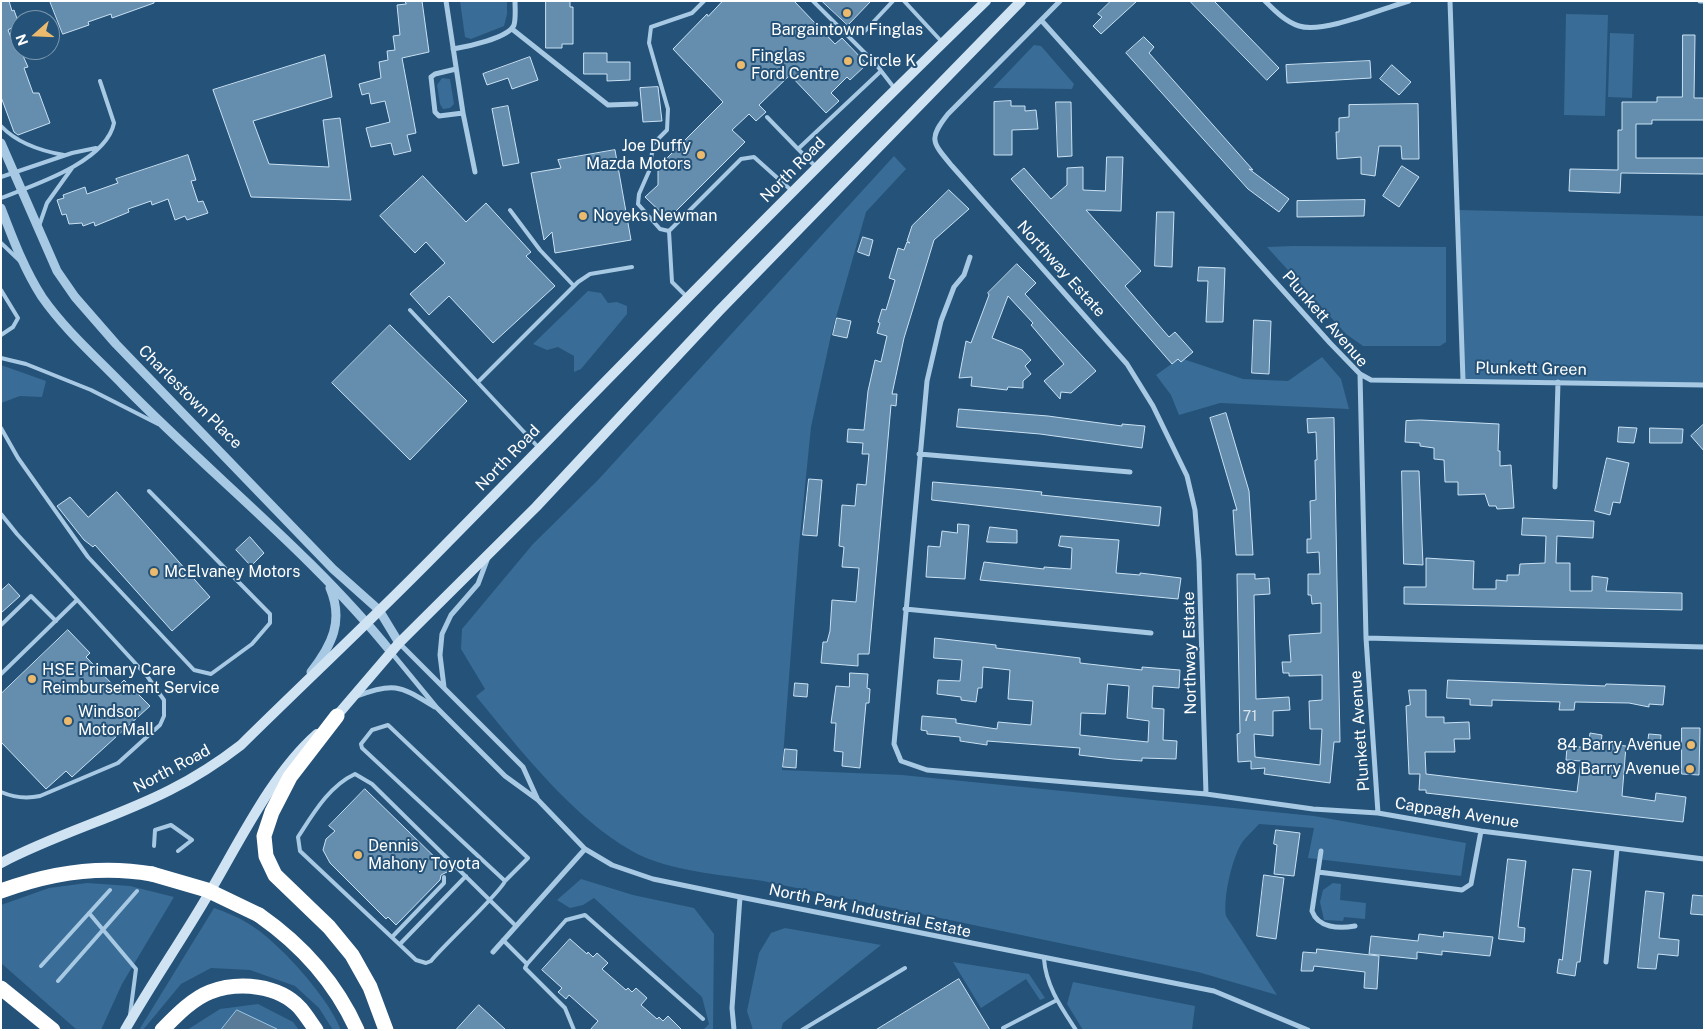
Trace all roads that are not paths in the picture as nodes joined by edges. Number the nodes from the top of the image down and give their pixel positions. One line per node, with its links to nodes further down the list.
1 (446, 1): 17 (street)
2 (515, 1): 14 (street)
3 (704, 1): 41 (lane)
4 (813, 1): 19 (lane)
5 (893, 1): 15 (lane)
6 (904, 1): 16 (lane)
7 (986, 1): 16 (main road, North Road)
8 (1021, 1): 65 (main road)
9 (1060, 1): 13 (street)
10 (1264, 1): 11 (street)
11 (1409, 1)
12 (1450, 1): 53 (street)
13 (1041, 20): 52 (street, Plunkett Avenue); 85 (street, Northway Estate)
14 (512, 29): 17 (street); 22 (street)
15 (864, 32)
16 (943, 42): 21 (main road, North Road)
17 (453, 49): 18 (street)
18 (456, 69): 23 (street); 23 (street)
19 (881, 71): 21 (lane); 28 (lane)
20 (100, 81): 27 (lane)
21 (895, 89): 30 (main road, North Road)
22 (636, 104)
23 (463, 113): 33 (street)
24 (767, 117): 28 (lane)
25 (1, 126): 29 (lane)
26 (1, 143): 32 (street, Charlestown Place)
27 (99, 148): 29 (lane); 31 (lane)
28 (798, 149): 30 (lane)
29 (66, 155): 32 (lane)
30 (816, 167): 36 (main road, North Road)
31 (72, 168): 35 (lane); 40 (lane)
32 (14, 172): 34 (lane); 35 (street, Charlestown Place)
33 (475, 172)
34 (1, 177)
35 (21, 190): 37 (lane); 40 (street, Charlestown Place)
36 (792, 191): 41 (lane); 48 (main road, North Road)
37 (1, 198)
38 (1, 208): 44 (street)
39 (510, 210): 46 (lane)
40 (38, 230): 69 (street, Charlestown Place)
41 (669, 232): 48 (lane)
42 (1, 243): 44 (lane)
43 (970, 257): 60 (street)
44 (23, 265): 57 (street)
45 (632, 267): 46 (lane)
46 (574, 286): 54 (lane)
47 (1, 290): 50 (lane)
48 (687, 297): 59 (main road, North Road)
49 (410, 310): 54 (lane)
50 (1, 335)
51 (1, 358): 57 (lane)
52 (1360, 374): 53 (street, Plunkett Green); 74 (street, Plunkett Avenue)
53 (1462, 380): 55 (street, Plunkett Green)
54 (478, 382): 59 (lane)
55 (1558, 382): 56 (street, Plunkett Green); 62 (street)
56 (1704, 385)
57 (164, 427): 66 (street)
58 (1, 428): 63 (lane)
59 (539, 448): 69 (main road, North Road)
60 (918, 454): 61 (street); 68 (street)
61 (1130, 472)
62 (1555, 487)
63 (149, 492)
64 (1, 514): 67 (lane)
65 (489, 554): 75 (main road); 79 (street)
66 (305, 559): 71 (street); 80 (street)
67 (78, 600): 70 (lane); 84 (lane)
68 (905, 609): 73 (street); 85 (street)
69 (379, 610): 71 (main road, North Road); 75 (street, Charlestown Place)
70 (56, 621): 72 (lane); 78 (lane)
71 (367, 623): 77 (street); 80 (main road, North Road)
72 (1, 625)
73 (1151, 633)
74 (1366, 638): 76 (street); 87 (street, Plunkett Avenue)
75 (399, 643): 77 (main road); 79 (street, North Park Industrial Estate)
76 (1704, 647)
77 (391, 652): 81 (main road); 82 (street, North Park Industrial Estate)
78 (1, 674)
79 (444, 688): 86 (street, North Park Industrial Estate)
80 (297, 690): 95 (main road, North Road)
81 (352, 698): 82 (street); 83 (main road)
82 (437, 708): 86 (street, North Park Industrial Estate)
83 (337, 716): 122 (main road); 128 (highway)
84 (1, 792)
85 (1206, 794): 87 (street, Cappagh Avenue)
86 (538, 800): 90 (street, North Park Industrial Estate)
87 (1378, 813): 88 (street, Cappagh Avenue)
88 (1481, 831): 91 (street, Cappagh Avenue); 96 (street)
89 (154, 846): 92 (lane)
90 (585, 849): 103 (street, North Park Industrial Estate); 106 (street)
91 (1617, 849): 94 (street, Cappagh Avenue); 114 (street)
92 (178, 851)
93 (1321, 851): 96 (street)
94 (1704, 859)
95 (1, 863)
96 (1318, 872): 107 (street)
97 (466, 876): 104 (lane); 109 (lane); 111 (lane)
98 (444, 877): 109 (lane)
99 (505, 881): 99 (lane); 104 (lane)
100 (110, 890): 105 (lane)
101 (1, 891): 127 (highway, bridge)
102 (137, 891): 108 (lane)
103 (740, 897): 113 (street, North Park Industrial Estate); 130 (street)
104 (488, 900): 106 (lane); 111 (lane)
105 (89, 913): 108 (lane); 116 (lane)
106 (516, 926): 110 (street)
107 (1355, 926)
108 (104, 928): 118 (lane); 122 (lane)
109 (393, 936): 111 (lane)
110 (503, 940): 112 (street); 115 (lane)
111 (400, 943)
112 (493, 952)
113 (1044, 959): 120 (lane); 133 (street, North Park Industrial Estate)
114 (1606, 962)
115 (526, 964): 121 (lane); 129 (lane)
116 (41, 966)
117 (905, 968): 131 (lane)
118 (58, 981)
119 (1, 988): 124 (highway)
120 (1057, 1000): 123 (lane); 132 (lane)
121 (703, 1019)
122 (127, 1026)
123 (1003, 1028)
124 (53, 1030)
125 (162, 1030): 126 (highway)
126 (316, 1030)
127 (357, 1030)
128 (386, 1030)
129 (574, 1030)
130 (734, 1030)
131 (802, 1030)
132 (1076, 1030)
133 (1308, 1030)

